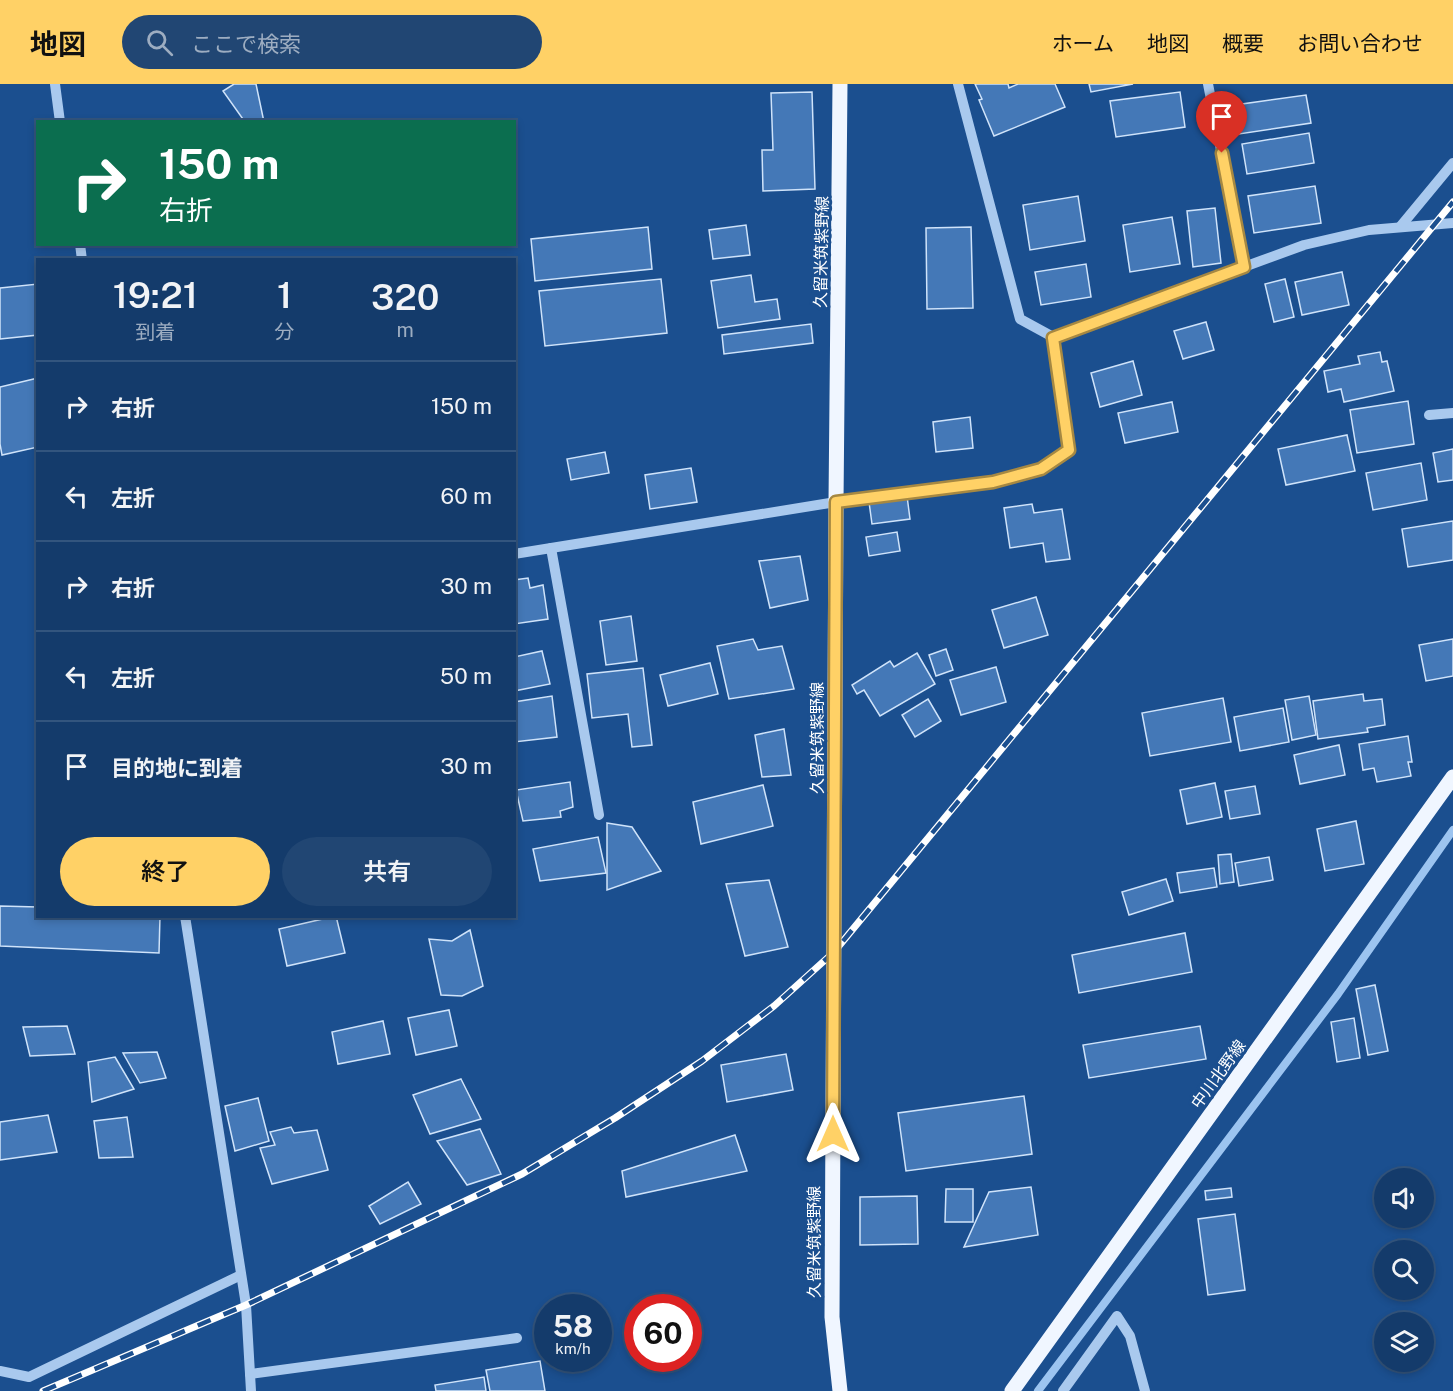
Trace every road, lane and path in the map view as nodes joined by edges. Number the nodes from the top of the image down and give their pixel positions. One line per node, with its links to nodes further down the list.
1 (54, 84): 5 (street)
2 (840, 84): 13 (main road, 久留米筑紫野線)
3 (958, 84): 10 (street)
4 (1208, 84): 9 (street)
5 (60, 120)
6 (1453, 163): 8 (street)
7 (1453, 223): 8 (street)
8 (1400, 227): 9 (street)
9 (1244, 267): 10 (street)
10 (1053, 338): 13 (street)
11 (1453, 413): 12 (street)
12 (1429, 415)
13 (836, 502): 14 (street); 24 (main road, 久留米筑紫野線)
14 (551, 548): 15 (street); 17 (street)
15 (516, 554)
16 (1453, 777): 25 (main road, 中川北野線)
17 (599, 815)
18 (185, 918): 19 (street)
19 (241, 1275): 21 (street); 22 (street)
20 (517, 1338): 22 (street)
21 (0, 1371)
22 (250, 1374): 23 (street)
23 (251, 1391)
24 (840, 1391)
25 (1012, 1391)
26 (1063, 1391): 27 (street)
27 (1145, 1391)

